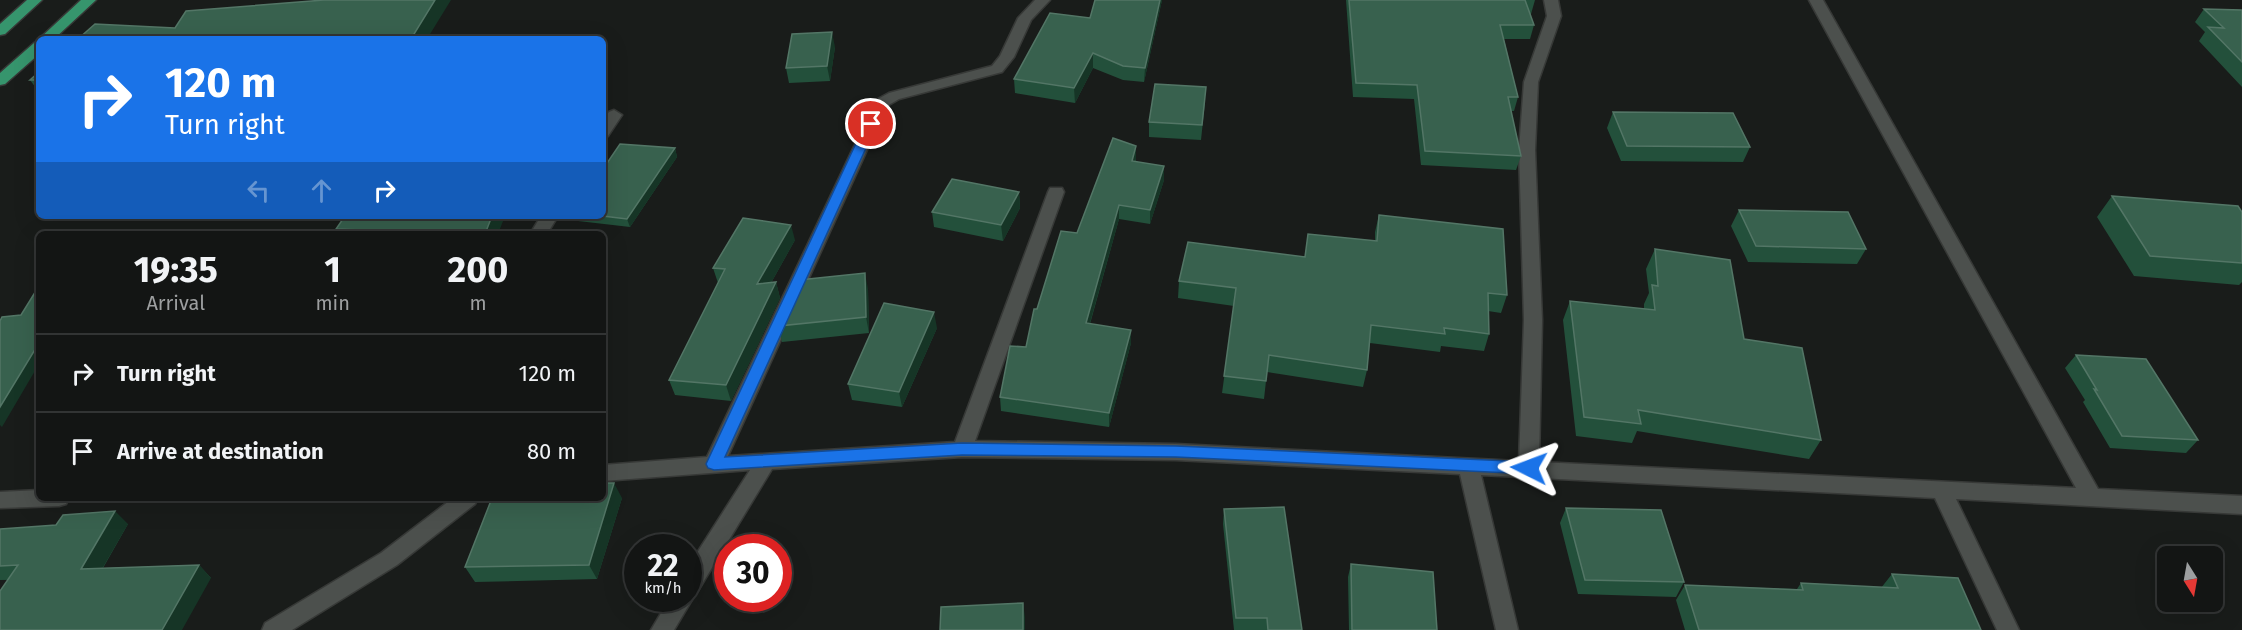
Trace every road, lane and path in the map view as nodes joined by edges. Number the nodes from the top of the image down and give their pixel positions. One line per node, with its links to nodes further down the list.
1 (35, 0): 6 (main road)
2 (89, 0): 7 (main road)
3 (1044, 0): 15 (street)
4 (1551, 0): 17 (street)
5 (1816, 0): 20 (street)
6 (0, 31)
7 (49, 36)
8 (36, 49): 9 (main road)
9 (0, 81)
10 (614, 115): 11 (street)
11 (606, 128)
12 (1056, 192): 13 (street)
13 (962, 449): 14 (street); 16 (street)
14 (766, 461): 15 (street); 25 (street)
15 (714, 464): 18 (street)
16 (1468, 465): 17 (street); 29 (street)
17 (1529, 468): 19 (street)
18 (606, 473)
19 (1942, 492): 20 (street); 30 (street)
20 (2092, 498): 24 (street)
21 (36, 499): 22 (street)
22 (0, 500)
23 (464, 501): 27 (street)
24 (2242, 505)
25 (702, 565)
26 (674, 612): 28 (street)
27 (273, 630)
28 (663, 630)
29 (1507, 630)
30 (2008, 630)

